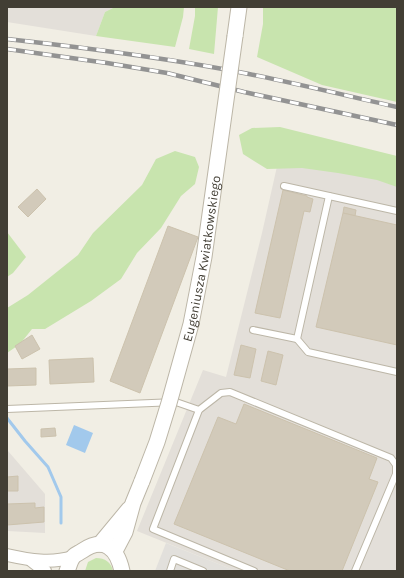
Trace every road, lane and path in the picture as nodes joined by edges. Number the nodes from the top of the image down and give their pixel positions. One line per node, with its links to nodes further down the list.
1 (238, 7): 10 (street, Eugeniusza Kwiatkowskiego, bridge)
2 (284, 186): 3 (lane)
3 (329, 196): 4 (lane); 6 (lane)
4 (397, 211)
5 (253, 330): 6 (lane)
6 (297, 339): 7 (lane)
7 (397, 372)
8 (9, 409): 9 (lane)
9 (199, 410): 21 (lane); 22 (lane)
10 (133, 503): 11 (street, Eugeniusza Kwiatkowskiego); 12 (street, Eugeniusza Kwiatkowskiego)
11 (100, 544): 12 (street); 14 (street)
12 (115, 552): 18 (street)
13 (7, 555): 15 (street)
14 (73, 557): 15 (street); 17 (street)
15 (32, 561): 16 (street)
16 (45, 571)
17 (67, 571)
18 (122, 571)
19 (170, 571): 20 (lane)
20 (203, 571)
21 (254, 571)
22 (355, 571)

